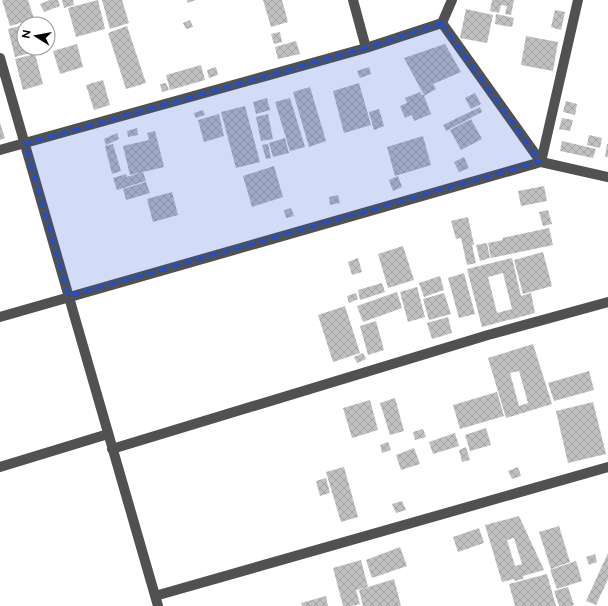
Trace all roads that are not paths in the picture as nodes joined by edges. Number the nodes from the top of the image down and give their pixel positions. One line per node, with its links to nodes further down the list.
1 (353, 0): 5 (street)
2 (452, 0): 4 (street)
3 (578, 0): 9 (street)
4 (442, 23): 5 (street); 9 (street)
5 (366, 48): 7 (street)
6 (0, 58): 7 (street)
7 (24, 144): 8 (street); 11 (street)
8 (0, 150)
9 (541, 162): 10 (street); 11 (street)
10 (608, 177)
11 (69, 297): 13 (street); 14 (street)
12 (608, 302): 15 (street)
13 (0, 317)
14 (108, 434): 15 (street); 16 (street)
15 (112, 450): 18 (street)
16 (0, 467)
17 (608, 467): 18 (street)
18 (156, 601)

